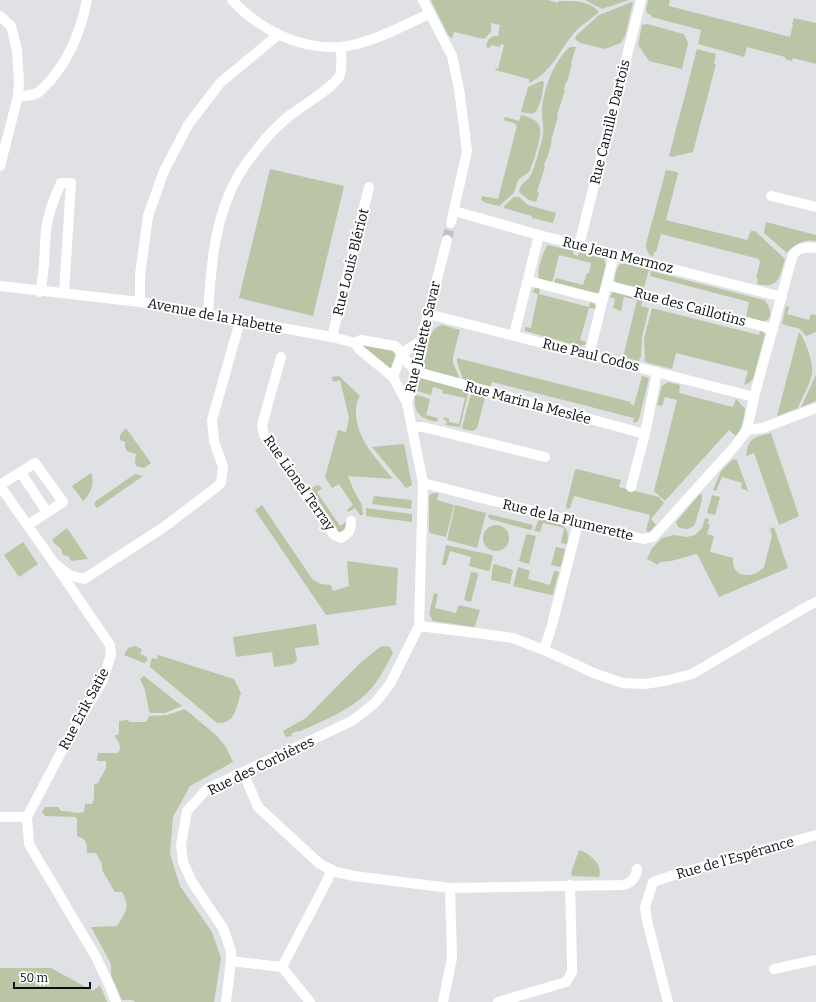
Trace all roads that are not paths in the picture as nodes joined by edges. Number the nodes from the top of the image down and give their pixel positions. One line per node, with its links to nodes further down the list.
1 (87, 0): 9 (street)
2 (232, 0): 7 (street)
3 (423, 0): 5 (street)
4 (641, 0): 18 (street, Rue Camille Dartois)
5 (429, 14): 8 (street); 14 (street)
6 (0, 16): 9 (street)
7 (278, 35): 8 (street); 28 (street)
8 (341, 47): 29 (street)
9 (18, 96): 10 (street)
10 (0, 164)
11 (369, 187): 34 (street, Rue Louis Blériot)
12 (771, 196): 13 (street)
13 (816, 207)
14 (454, 211): 15 (street); 16 (street, Rue Jean Mermoz)
15 (451, 223)
16 (540, 235): 18 (street, Rue Jean Mermoz); 21 (street)
17 (447, 240): 30 (street, Rue Juliette Savar)
18 (579, 244): 20 (street, Rue Jean Mermoz)
19 (816, 248): 26 (street, Rue de la Plumerette)
20 (614, 254): 23 (street); 26 (street, Rue Jean Mermoz)
21 (528, 281): 27 (street); 33 (street)
22 (0, 286): 24 (street, Avenue de la Habette)
23 (607, 286): 27 (street); 32 (street, Rue des Caillotins)
24 (40, 292): 25 (street, Avenue de la Habette); 25 (street)
25 (64, 294): 28 (street, Avenue de la Habette)
26 (782, 297): 32 (street, Rue de la Plumerette)
27 (603, 300): 38 (street)
28 (140, 302): 29 (street, Avenue de la Habette)
29 (208, 314): 31 (street, Avenue de la Habette)
30 (428, 314): 33 (street, Rue Paul Codos); 35 (street, Rue Juliette Savar)
31 (240, 321): 34 (street, Avenue de la Habette); 59 (street)
32 (773, 330): 43 (street, Rue de la Plumerette)
33 (514, 335): 38 (street, Rue Paul Codos)
34 (332, 337): 36 (street, Avenue de la Habette)
35 (421, 341): 37 (street); 40 (street, Rue Juliette Savar)
36 (355, 343): 37 (street, Avenue de la Habette); 42 (street)
37 (402, 353): 40 (street); 42 (street)
38 (589, 355): 41 (street, Rue Paul Codos)
39 (281, 357): 55 (street, Rue Lionel Terray)
40 (413, 369): 42 (street); 44 (street, Rue Juliette Savar); 48 (street, Rue Marin la Meslée)
41 (657, 372): 43 (street, Rue Paul Codos); 48 (street)
42 (393, 377): 44 (street)
43 (754, 397): 47 (street, Rue de la Plumerette)
44 (407, 403): 46 (street, Rue Juliette Savar)
45 (816, 408): 47 (street)
46 (412, 427): 49 (street); 51 (street, Rue Juliette Savar)
47 (747, 430): 56 (street, Rue de la Plumerette)
48 (645, 434): 53 (street)
49 (545, 457)
50 (21, 473): 52 (street); 54 (street); 54 (street)
51 (423, 483): 56 (street, Rue de la Plumerette); 62 (street, Rue Juliette Savar)
52 (0, 486): 57 (street, Rue Erik Satie)
53 (631, 487)
54 (48, 512): 57 (street)
55 (351, 521)
56 (578, 523): 63 (street)
57 (28, 525): 58 (street, Rue Erik Satie)
58 (54, 563): 59 (street); 60 (street, Rue Erik Satie)
59 (84, 579): 60 (street)
60 (80, 601): 66 (street, Rue Erik Satie)
61 (816, 602): 63 (street)
62 (419, 626): 63 (street); 64 (street, Rue des Corbières)
63 (544, 650)
64 (243, 772): 69 (street); 73 (street, Rue des Corbières)
65 (0, 817): 66 (street)
66 (27, 817): 76 (street)
67 (816, 834): 81 (street, Rue de l'Espérance)
68 (637, 869): 70 (street)
69 (331, 870): 71 (street); 74 (street)
70 (570, 885): 71 (street); 80 (street)
71 (450, 888): 79 (street)
72 (816, 960): 75 (street)
73 (231, 961): 74 (street); 77 (street, Rue des Corbières)
74 (282, 967): 78 (street)
75 (774, 969)
76 (116, 1002)
77 (226, 1002)
78 (310, 1002)
79 (443, 1002)
80 (498, 1002)
81 (668, 1002)

